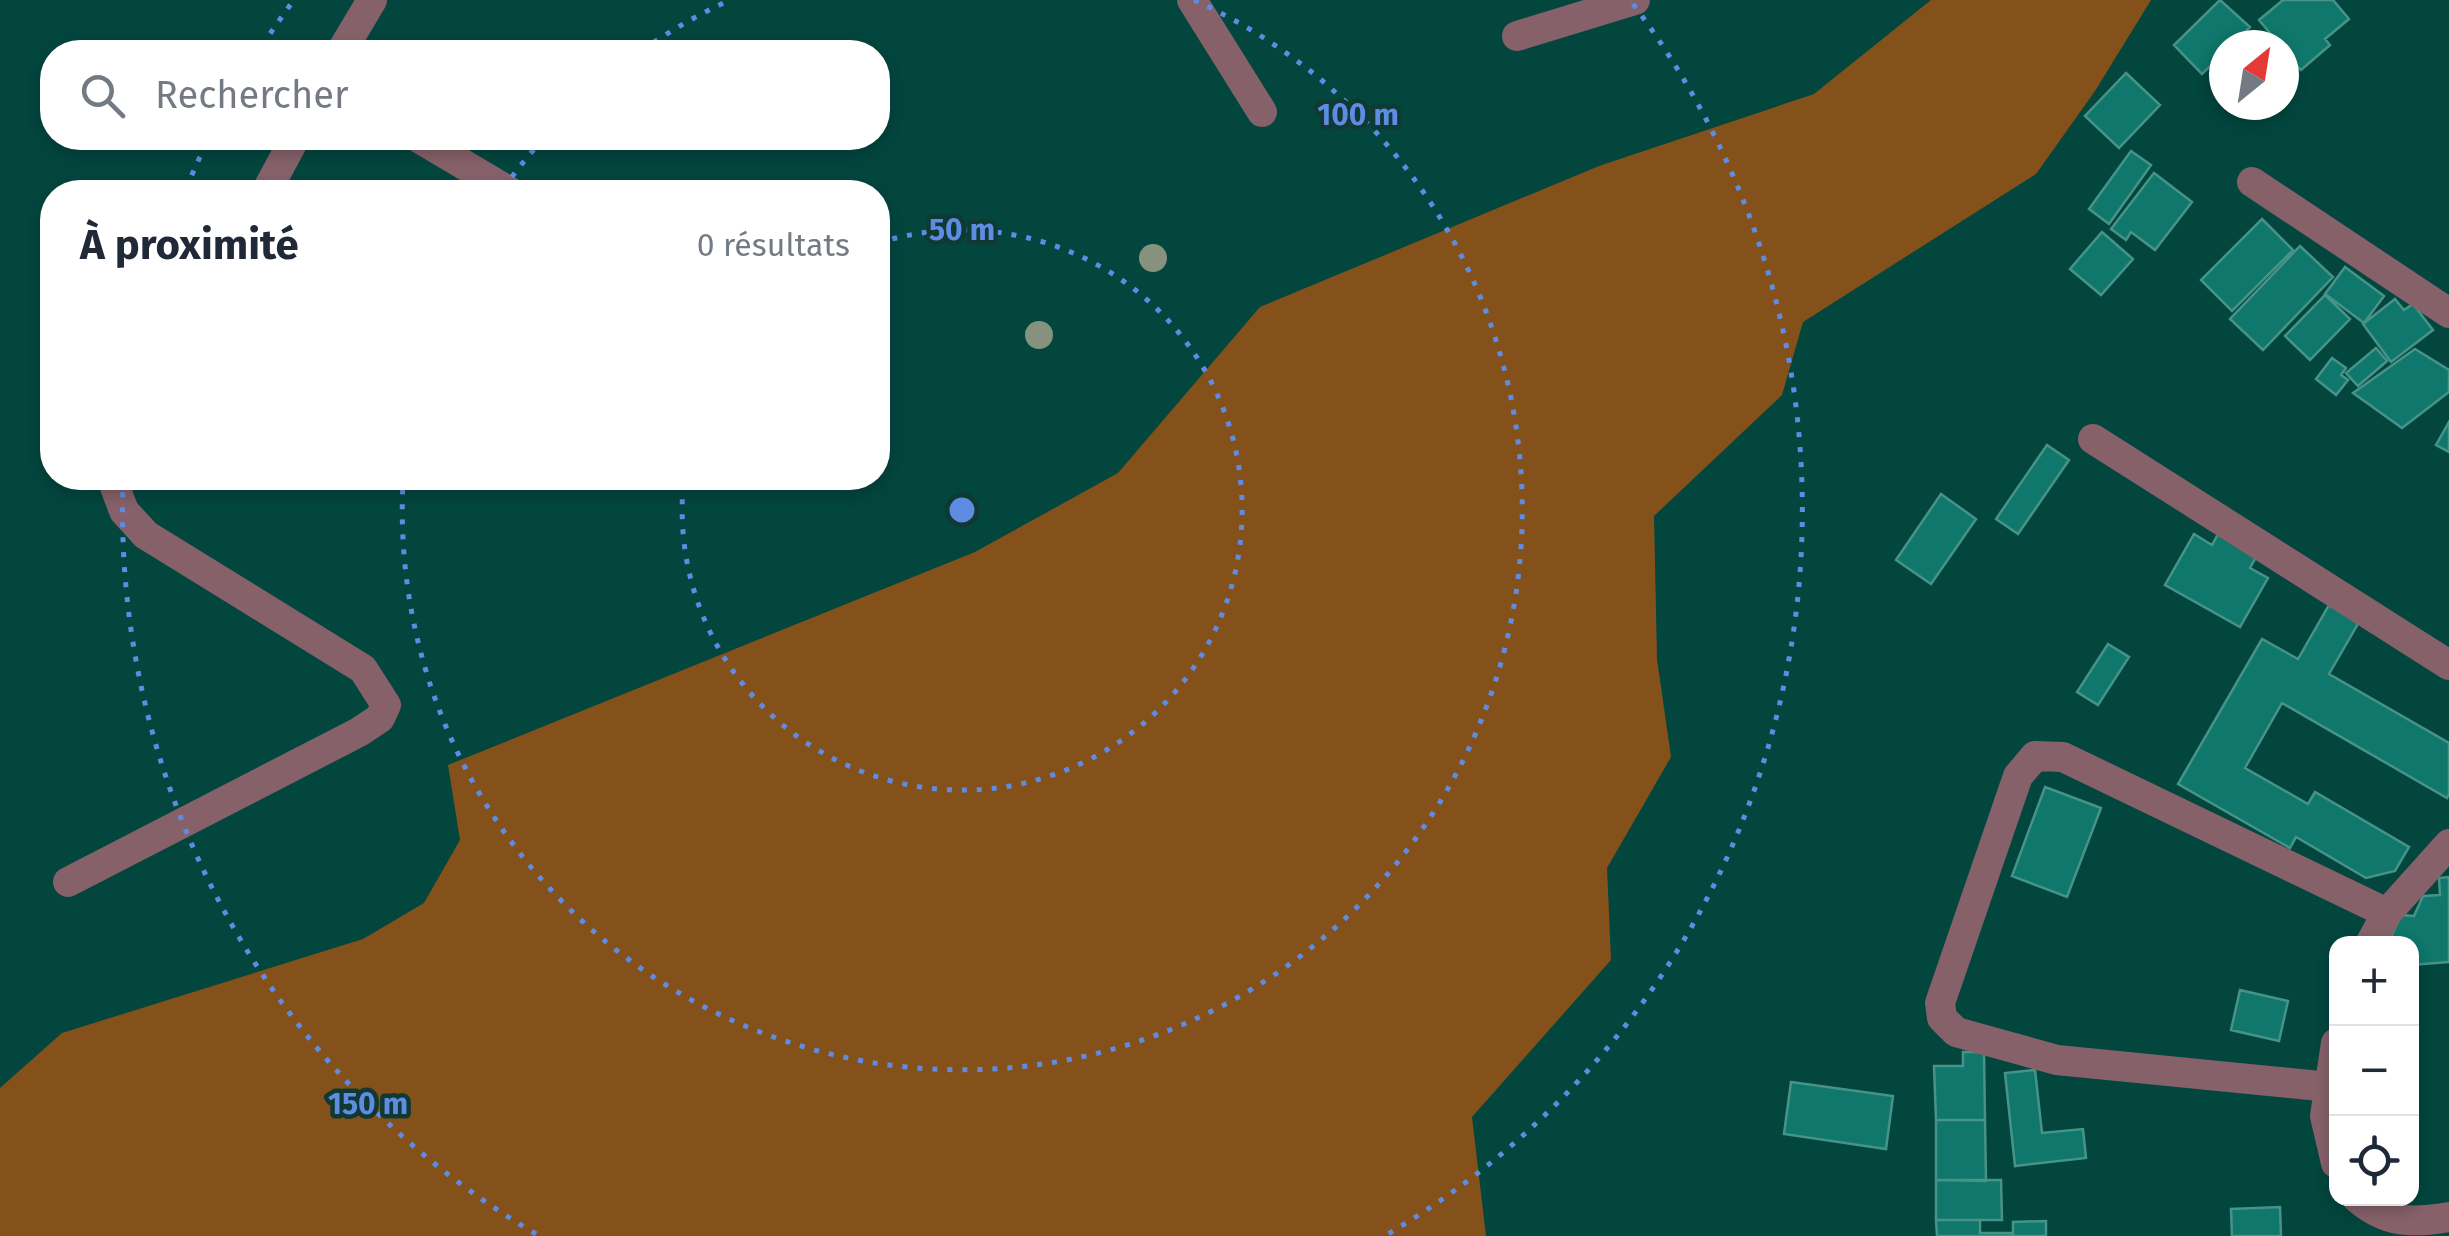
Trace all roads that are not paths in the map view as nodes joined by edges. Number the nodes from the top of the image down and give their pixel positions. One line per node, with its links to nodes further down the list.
1 (372, 0): 5 (street)
2 (1192, 0): 6 (street)
3 (1635, 0): 4 (street)
4 (1517, 36)
5 (349, 40)
6 (1262, 112)
7 (289, 150): 9 (street)
8 (438, 150): 10 (street)
9 (272, 180)
10 (490, 180)
11 (2252, 182): 12 (street)
12 (2449, 313)
13 (2093, 439): 15 (street)
14 (116, 490): 17 (street)
15 (2449, 666)
16 (2449, 844): 18 (street)
17 (68, 882)
18 (2387, 913): 19 (street); 20 (street)
19 (2374, 936)
20 (2329, 1086)
21 (2329, 1092): 22 (street)
22 (2329, 1133)
23 (2369, 1206): 24 (street)
24 (2449, 1217)

